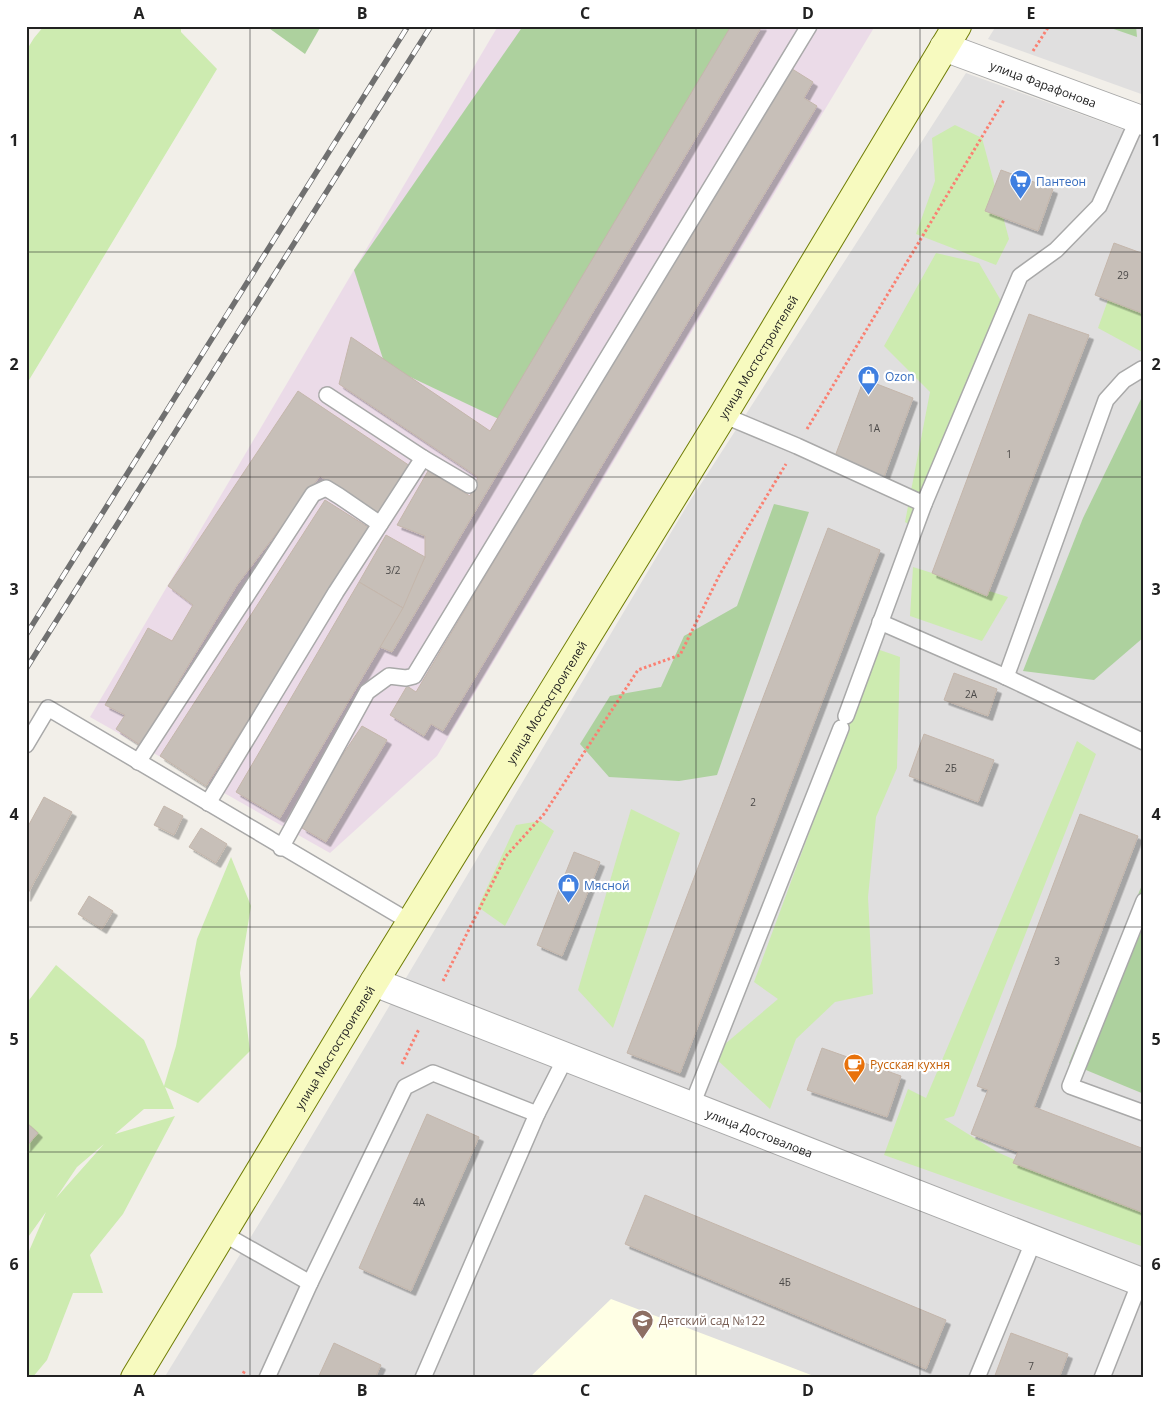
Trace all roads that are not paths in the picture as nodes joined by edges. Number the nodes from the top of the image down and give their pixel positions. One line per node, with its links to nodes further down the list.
1 (809, 26): 17 (lane)
2 (950, 37): 3 (street, улица Фарафонова); 6 (main road, улица Мостостроителей)
3 (1141, 120): 9 (lane)
4 (1144, 369): 12 (lane)
5 (327, 394): 7 (lane)
6 (723, 414): 9 (lane); 19 (main road, улица Мостостроителей)
7 (423, 458): 8 (lane); 10 (lane)
8 (469, 485)
9 (924, 504): 11 (lane)
10 (380, 524): 15 (lane); 16 (lane)
11 (880, 622): 12 (lane); 22 (lane)
12 (1006, 677): 13 (lane)
13 (1144, 742)
14 (26, 745): 15 (lane)
15 (138, 762): 16 (lane)
16 (208, 803): 17 (lane)
17 (281, 848): 19 (lane)
18 (1144, 902): 23 (lane)
19 (412, 924): 20 (main road, улица Мостостроителей)
20 (374, 982): 21 (street, улица Достовалова); 25 (main road, улица Мостостроителей)
21 (566, 1057): 22 (street, улица Достовалова); 24 (lane)
22 (692, 1105): 26 (street, улица Достовалова)
23 (1144, 1113)
24 (537, 1114): 28 (lane); 31 (lane)
25 (222, 1233): 28 (lane); 29 (main road, улица Мостостроителей)
26 (1034, 1240): 27 (street, улица Достовалова); 32 (lane)
27 (1142, 1282): 33 (lane)
28 (310, 1283): 30 (lane)
29 (134, 1378)
30 (267, 1378)
31 (423, 1378)
32 (977, 1378)
33 (1102, 1378)

